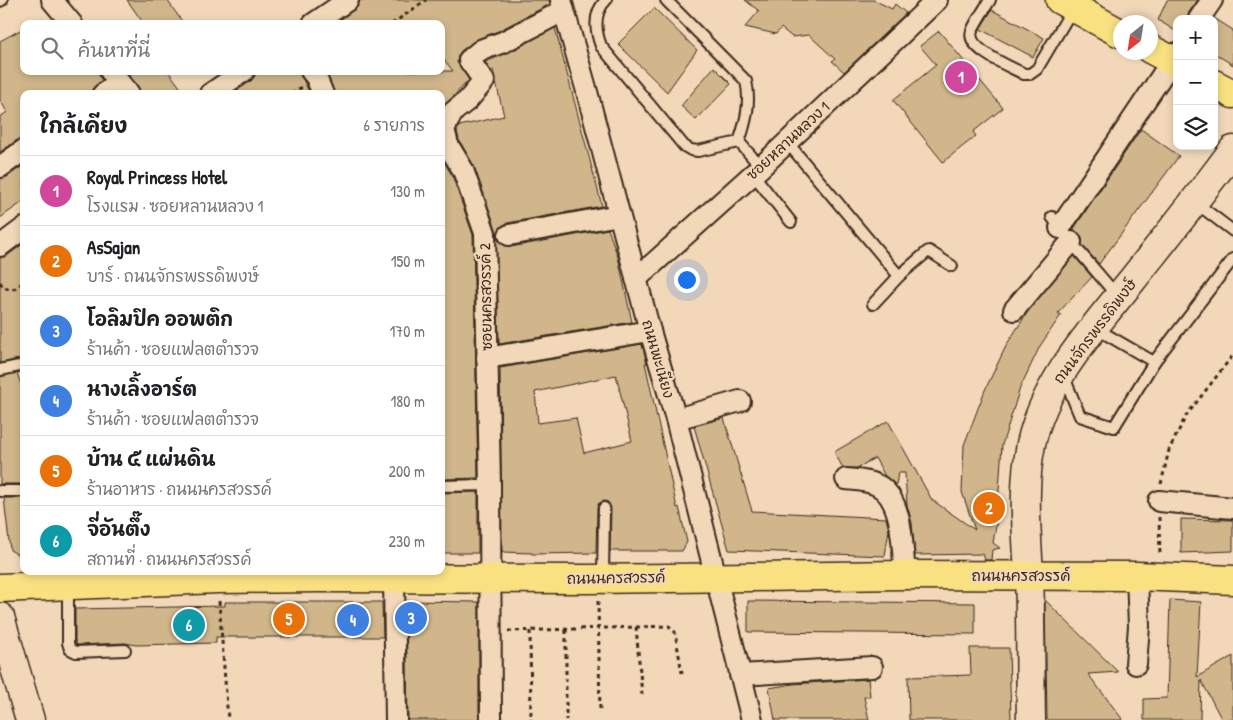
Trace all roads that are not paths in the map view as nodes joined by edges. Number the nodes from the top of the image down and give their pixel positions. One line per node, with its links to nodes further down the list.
1 (52, 0): 11 (street)
2 (348, 0): 12 (street)
3 (606, 0): 23 (lane)
4 (666, 0): 23 (lane)
5 (990, 0): 8 (lane)
6 (1212, 0): 10 (street)
7 (934, 1): 24 (street, ซอยหลานหลวง 1)
8 (1067, 4): 13 (main road)
9 (562, 5): 21 (street, ซอยนครสวรรค์ 2); 30 (street, ถนนพะเนียง)
10 (1202, 15)
11 (69, 20)
12 (319, 20)
13 (1113, 29)
14 (1169, 57): 32 (street)
15 (238, 75): 18 (street)
16 (314, 75): 19 (street)
17 (1218, 86): 20 (main road)
18 (216, 90)
19 (321, 90)
20 (1233, 94)
21 (445, 127)
22 (445, 133): 46 (street, ซอยนครสวรรค์ 2)
23 (740, 142): 28 (lane)
24 (787, 142): 28 (street, ซอยหลานหลวง 1); 39 (lane)
25 (1233, 150): 29 (main road, ถนนจักรพรรดิพงษ์)
26 (20, 153): 27 (street)
27 (0, 167)
28 (757, 170): 31 (lane); 40 (street, ซอยหลานหลวง 1)
29 (1195, 202): 34 (lane); 41 (main road, ถนนจักรพรรดิพงษ์)
30 (619, 216): 35 (street); 40 (street, ถนนพะเนียง)
31 (791, 222)
32 (1061, 229): 41 (lane); 43 (street)
33 (20, 231): 36 (street)
34 (1233, 231)
35 (509, 235)
36 (0, 246)
37 (1233, 260): 47 (lane)
38 (952, 266): 39 (lane)
39 (899, 276): 42 (lane)
40 (636, 280): 45 (street, ถนนพะเนียง)
41 (1118, 297): 44 (main road, ถนนจักรพรรดิพงษ์)
42 (873, 304)
43 (1014, 310)
44 (1094, 327): 47 (lane); 50 (main road, ถนนจักรพรรดิพงษ์)
45 (650, 331): 46 (street); 52 (street, ถนนพะเนียง)
46 (487, 358): 54 (street, ซอยนครสวรรค์ 2)
47 (1154, 362): 50 (lane)
48 (20, 366): 49 (lane)
49 (0, 370)
50 (1062, 372): 64 (main road, ถนนจักรพรรดิพงษ์)
51 (740, 401): 52 (street)
52 (676, 419): 66 (street, ถนนพะเนียง)
53 (846, 479): 62 (street)
54 (490, 485): 55 (lane); 67 (street, ซอยนครสวรรค์ 2)
55 (445, 486)
56 (0, 491): 57 (lane)
57 (20, 491)
58 (1160, 502): 60 (street)
59 (604, 508): 71 (lane)
60 (1233, 508)
61 (320, 575): 63 (main road, ถนนนครสวรรค์); 69 (main road, ถนนนครสวรรค์)
62 (905, 575): 64 (main road, ถนนนครสวรรค์); 66 (main road, ถนนนครสวรรค์)
63 (386, 576): 67 (main road, ถนนนครสวรรค์); 78 (street)
64 (1029, 576): 65 (main road, ถนนนครสวรรค์); 81 (main road, ถนนจักรพรรดิพงษ์)
65 (1148, 576): 68 (main road, ถนนนครสวรรค์); 74 (street)
66 (715, 577): 71 (main road, ถนนนครสวรรค์); 76 (street, ถนนพะเนียง)
67 (490, 579): 71 (main road, ถนนนครสวรรค์); 79 (street, ซอยนครสวรรค์ 2)
68 (1233, 580)
69 (68, 585): 70 (main road, ถนนนครสวรรค์); 73 (lane)
70 (0, 588)
71 (600, 589)
72 (0, 617): 77 (main road)
73 (125, 650)
74 (1136, 664)
75 (872, 667): 76 (street)
76 (740, 675): 80 (street, ถนนพะเนียง)
77 (30, 720)
78 (396, 720)
79 (491, 720)
80 (752, 720)
81 (1030, 720)

